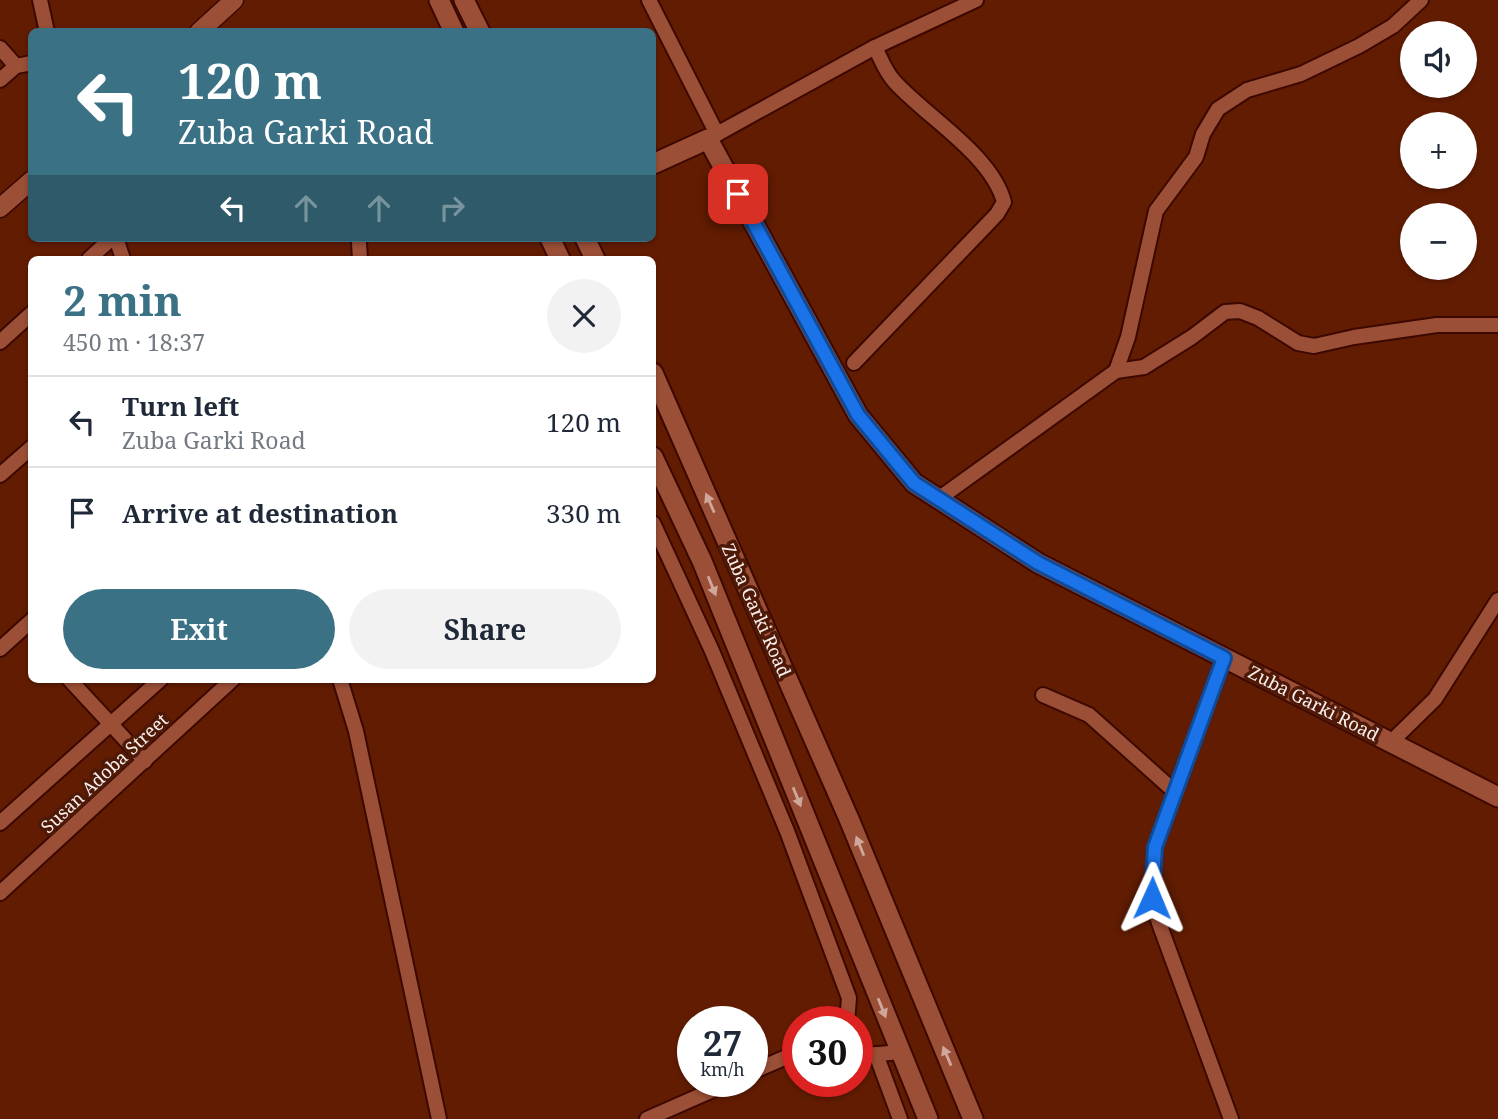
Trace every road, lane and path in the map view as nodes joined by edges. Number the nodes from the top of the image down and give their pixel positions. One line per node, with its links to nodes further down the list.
1 (40, 0): 8 (street)
2 (234, 0): 9 (street)
3 (439, 0): 10 (main road)
4 (464, 0): 11 (main road)
5 (649, 0): 17 (street)
6 (976, 0): 12 (street)
7 (1421, 0): 29 (street)
8 (46, 28)
9 (203, 28)
10 (452, 28)
11 (478, 28)
12 (875, 47): 17 (street); 28 (street)
13 (0, 48): 15 (street)
14 (28, 64): 15 (street)
15 (16, 66): 16 (street)
16 (0, 80)
17 (713, 136): 18 (main road); 34 (main road, Zuba Garki Road)
18 (656, 163)
19 (28, 184): 20 (street)
20 (0, 208)
21 (109, 242): 23 (street)
22 (359, 243): 24 (street)
23 (93, 256)
24 (360, 256)
25 (28, 317): 27 (street)
26 (1498, 325): 29 (street)
27 (0, 342)
28 (854, 363)
29 (1116, 371): 34 (street)
30 (656, 380): 61 (main road, Zuba Garki Road, one-way to 30)
31 (28, 450): 33 (street)
32 (656, 463): 53 (main road, Zuba Garki Road, one-way to 53)
33 (0, 475)
34 (937, 500): 39 (main road, Zuba Garki Road)
35 (656, 530): 52 (street)
36 (1498, 600): 46 (street)
37 (28, 629): 38 (street)
38 (0, 649)
39 (1224, 658): 46 (main road, Zuba Garki Road); 48 (street)
40 (73, 683): 45 (street)
41 (156, 683): 45 (street)
42 (229, 683): 47 (street, Susan Adoba Street)
43 (341, 683): 57 (street)
44 (1043, 695): 48 (street)
45 (110, 723): 47 (street); 50 (street)
46 (1391, 742): 49 (main road, Zuba Garki Road)
47 (145, 761): 51 (street, Susan Adoba Street)
48 (1174, 790): 62 (street)
49 (1498, 797)
50 (0, 823)
51 (0, 893)
52 (848, 1006)
53 (900, 1052): 55 (street); 60 (main road, Zuba Garki Road)
54 (873, 1054): 55 (street)
55 (876, 1054): 59 (street)
56 (697, 1097): 58 (street)
57 (439, 1119)
58 (647, 1119)
59 (900, 1119)
60 (928, 1119)
61 (973, 1119)
62 (1231, 1119)

